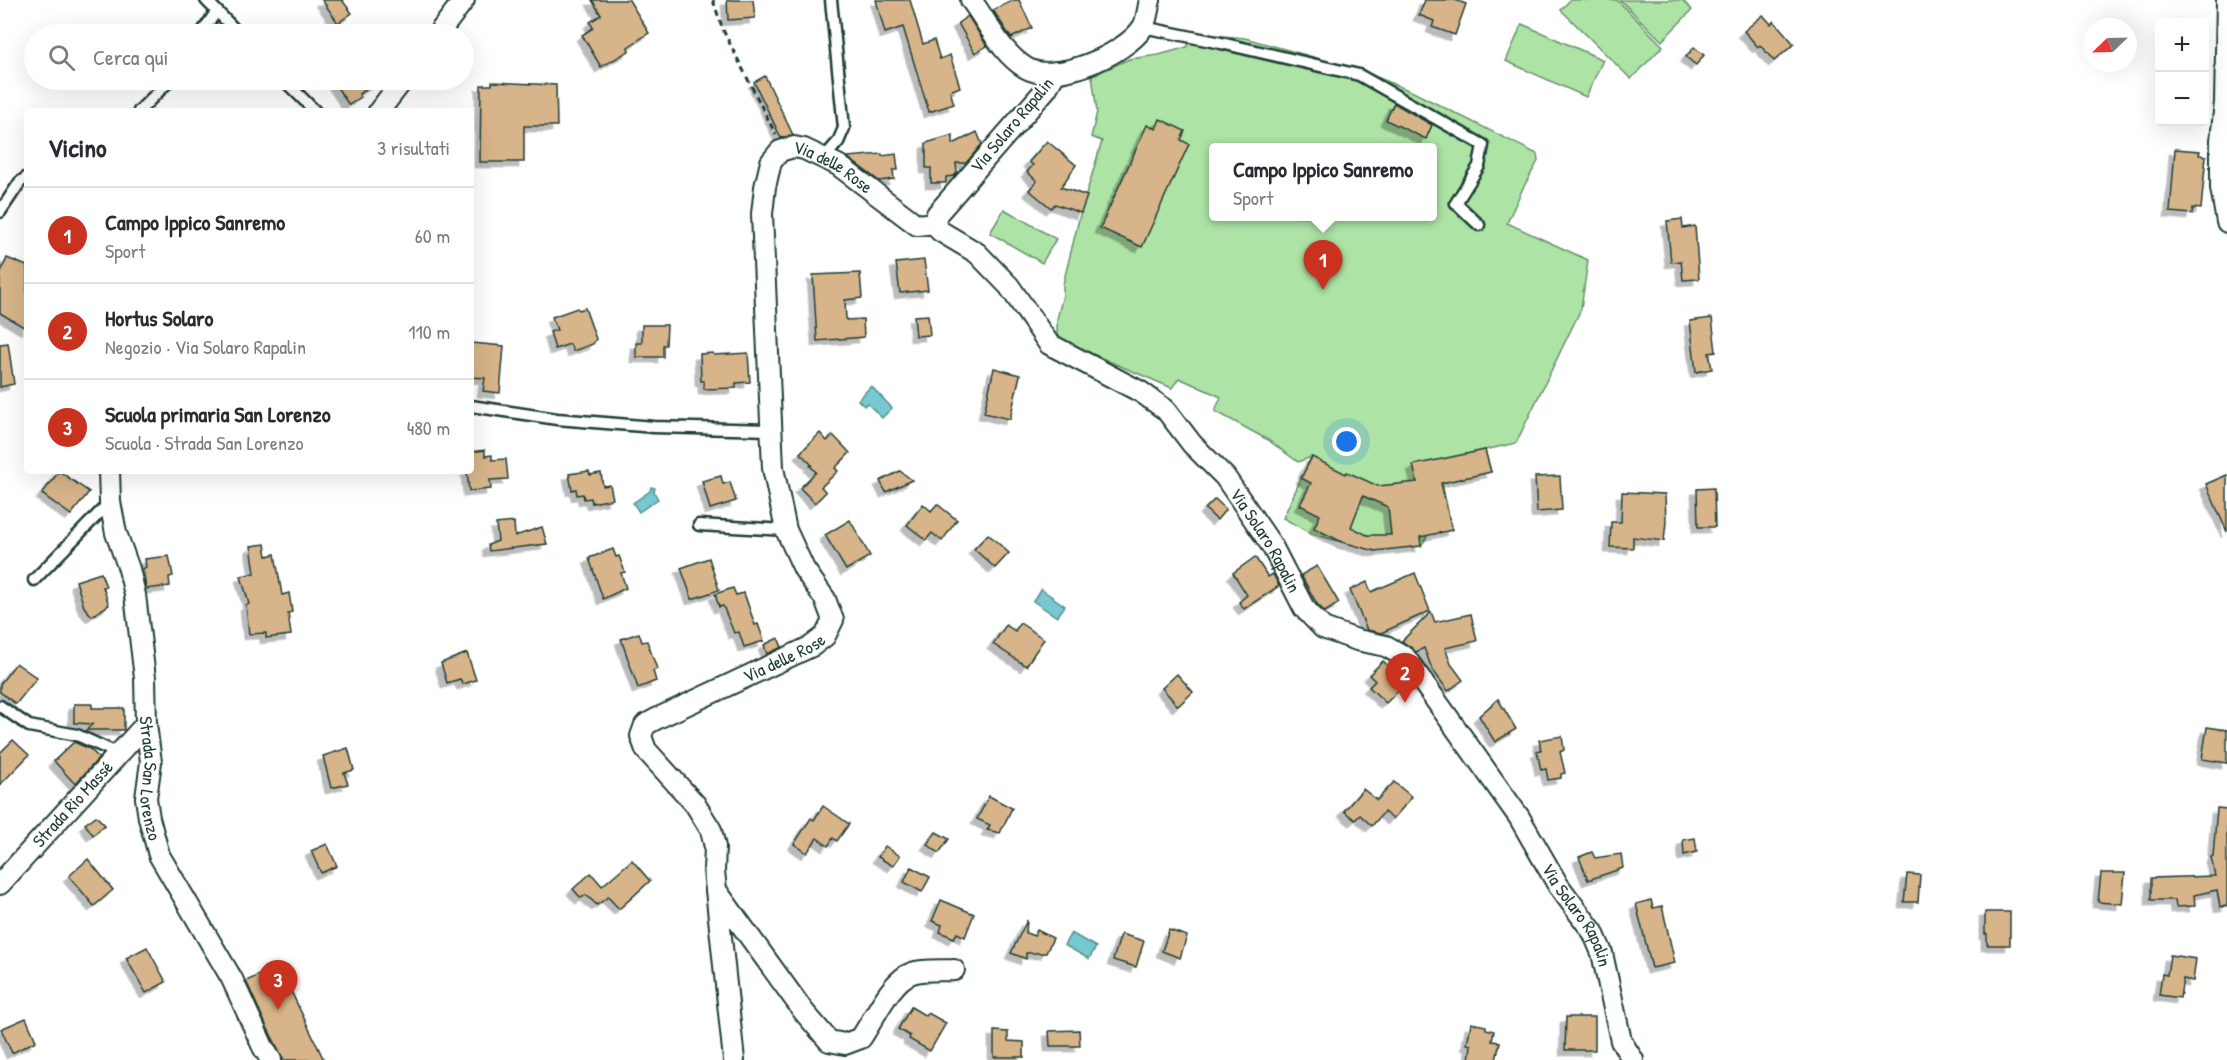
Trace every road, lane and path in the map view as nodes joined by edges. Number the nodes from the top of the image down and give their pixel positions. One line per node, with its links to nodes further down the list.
1 (206, 0): 8 (lane)
2 (464, 0): 11 (street)
3 (713, 0): 20 (path)
4 (831, 0): 21 (lane)
5 (971, 0): 13 (street)
6 (1150, 0): 12 (street)
7 (2227, 0): 24 (street)
8 (216, 12): 9 (lane); 10 (lane)
9 (208, 24)
10 (228, 24)
11 (446, 24)
12 (1143, 27): 13 (street); 26 (lane)
13 (1056, 72): 25 (street, Via Solaro Rapalin)
14 (160, 90): 17 (lane)
15 (294, 90): 18 (lane)
16 (395, 90): 19 (street)
17 (142, 108)
18 (312, 108)
19 (381, 108)
20 (780, 151): 21 (street, Via delle Rose); 28 (street, Via delle Rose)
21 (823, 159): 25 (street, Via delle Rose)
22 (24, 180): 23 (lane)
23 (0, 212)
24 (2227, 222)
25 (935, 223): 42 (street, Via Solaro Rapalin)
26 (1479, 225)
27 (474, 406): 28 (lane)
28 (772, 430): 32 (street, Via delle Rose)
29 (109, 474): 30 (street, Strada San Lorenzo)
30 (110, 502): 33 (lane); 35 (street, Strada San Lorenzo)
31 (699, 525): 32 (lane)
32 (786, 530): 38 (street, Via delle Rose)
33 (33, 580)
34 (0, 706): 36 (lane)
35 (146, 724): 36 (street, Strada Rio Massé); 40 (street, Strada San Lorenzo)
36 (119, 754): 37 (street, Strada Rio Massé)
37 (0, 884)
38 (716, 890): 39 (street); 41 (street, Via delle Rose)
39 (954, 970)
40 (271, 1060)
41 (734, 1060)
42 (1633, 1060)

